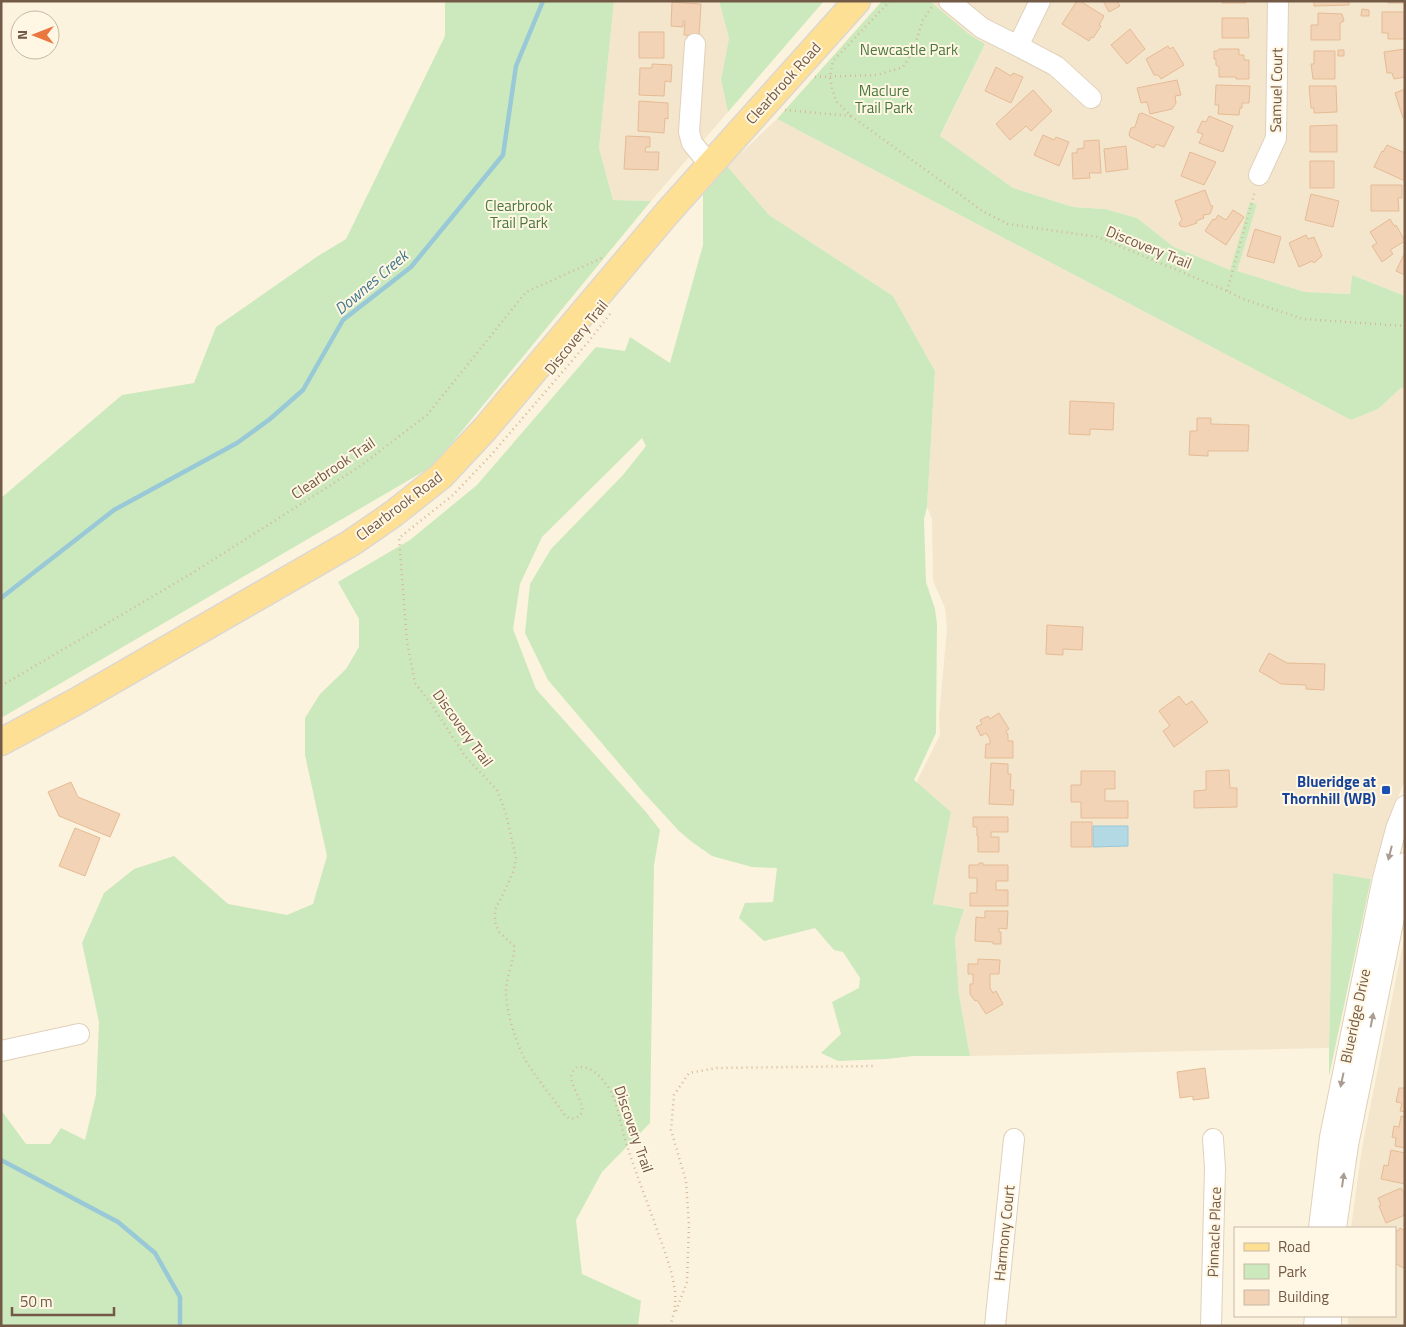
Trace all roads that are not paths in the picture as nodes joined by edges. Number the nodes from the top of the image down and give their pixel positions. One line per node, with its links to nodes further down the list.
1 (857, 1): 8 (main road, Clearbrook Road)
2 (949, 1): 6 (street)
3 (1040, 1): 6 (street)
4 (1278, 1): 9 (street, Samuel Court)
5 (695, 44): 8 (street)
6 (1018, 46): 7 (street)
7 (1091, 98)
8 (710, 165): 10 (main road, Clearbrook Road)
9 (1259, 175)
10 (1, 742)
11 (1405, 806): 17 (street, Blueridge Drive, one-way to 17)
12 (1405, 863): 18 (street, Blueridge Drive, one-way to 12)
13 (79, 1034): 14 (street)
14 (1, 1051)
15 (1014, 1139): 19 (street, Harmony Court)
16 (1213, 1139): 20 (street, Pinnacle Place)
17 (1319, 1227)
18 (1336, 1227)
19 (995, 1326)
20 (1211, 1326)

